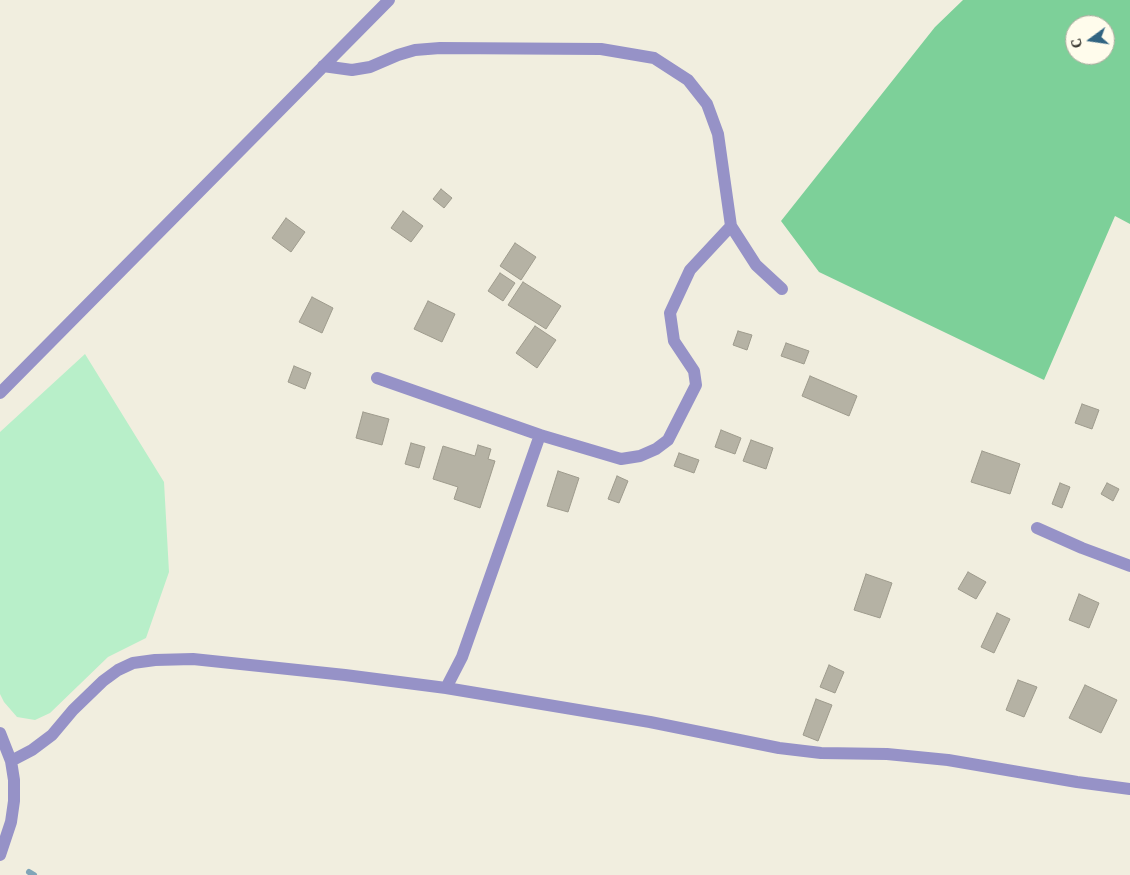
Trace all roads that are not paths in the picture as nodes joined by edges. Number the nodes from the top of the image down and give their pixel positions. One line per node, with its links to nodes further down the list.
1 (388, 0): 2 (street)
2 (323, 66): 3 (street); 6 (street)
3 (731, 226): 4 (street); 7 (street)
4 (782, 290)
5 (377, 378): 7 (street)
6 (0, 393)
7 (540, 435): 10 (street)
8 (1037, 528): 9 (street)
9 (1130, 566)
10 (446, 688): 12 (street); 13 (street)
11 (0, 734): 12 (street)
12 (11, 761): 14 (street)
13 (1130, 788)
14 (0, 855)

